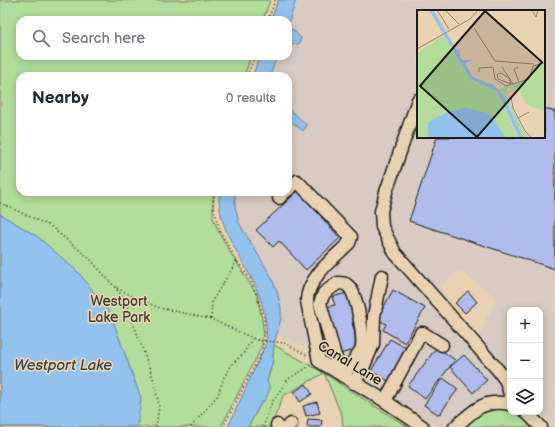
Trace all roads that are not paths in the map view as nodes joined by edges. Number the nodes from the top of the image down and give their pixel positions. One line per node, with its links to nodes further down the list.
1 (417, 103): 7 (street)
2 (292, 186): 5 (street, Canal Lane)
3 (382, 276): 6 (street)
4 (442, 345): 8 (street)
5 (343, 376): 5 (street); 6 (street, Canal Lane)
6 (354, 383): 8 (street, Canal Lane)
7 (507, 384)
8 (385, 401): 11 (street, Canal Lane)
9 (507, 403): 12 (street)
10 (529, 415): 13 (street)
11 (423, 427)
12 (455, 427)
13 (541, 427)

